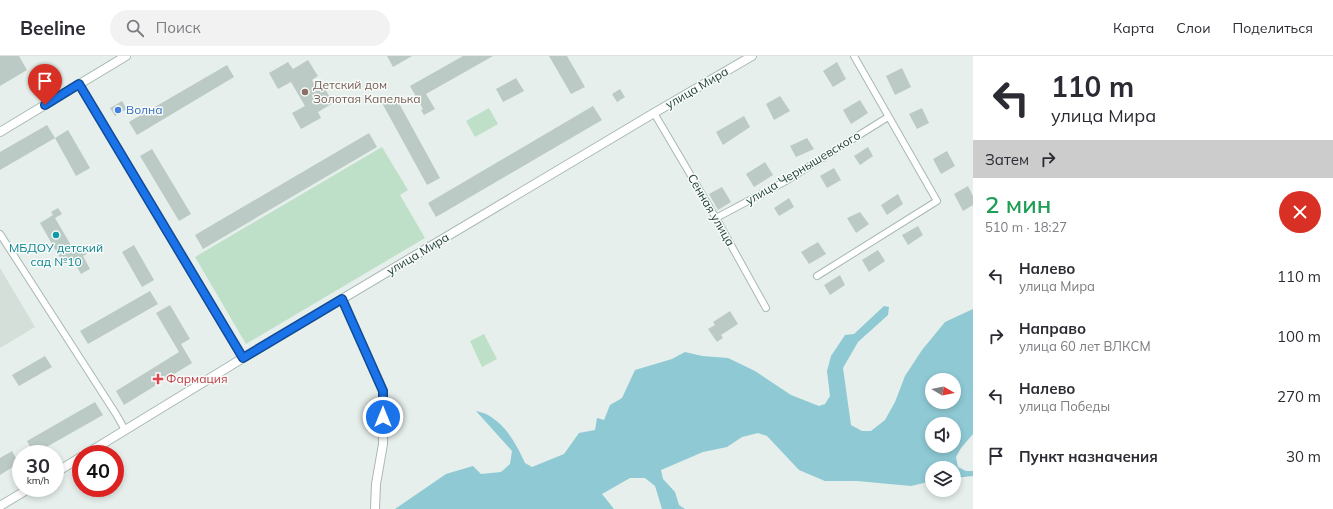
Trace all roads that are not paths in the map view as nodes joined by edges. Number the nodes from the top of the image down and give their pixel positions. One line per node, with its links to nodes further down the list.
1 (126, 56): 4 (street)
2 (752, 56): 5 (street, улица Мира)
3 (854, 56): 6 (street)
4 (79, 84): 7 (street); 13 (street)
5 (654, 113): 8 (street, Сенная улица); 11 (street, улица Мира)
6 (888, 117): 8 (street, улица Чернышевского); 10 (street)
7 (0, 132)
8 (716, 218): 12 (street, Сенная улица)
9 (0, 234): 14 (street)
10 (817, 276)
11 (342, 299): 13 (street, улица Мира); 18 (street)
12 (766, 308)
13 (243, 358): 14 (street, улица Мира)
14 (125, 430): 15 (street, улица Мира)
15 (101, 445)
16 (15, 497): 17 (street)
17 (0, 506)
18 (375, 509)

